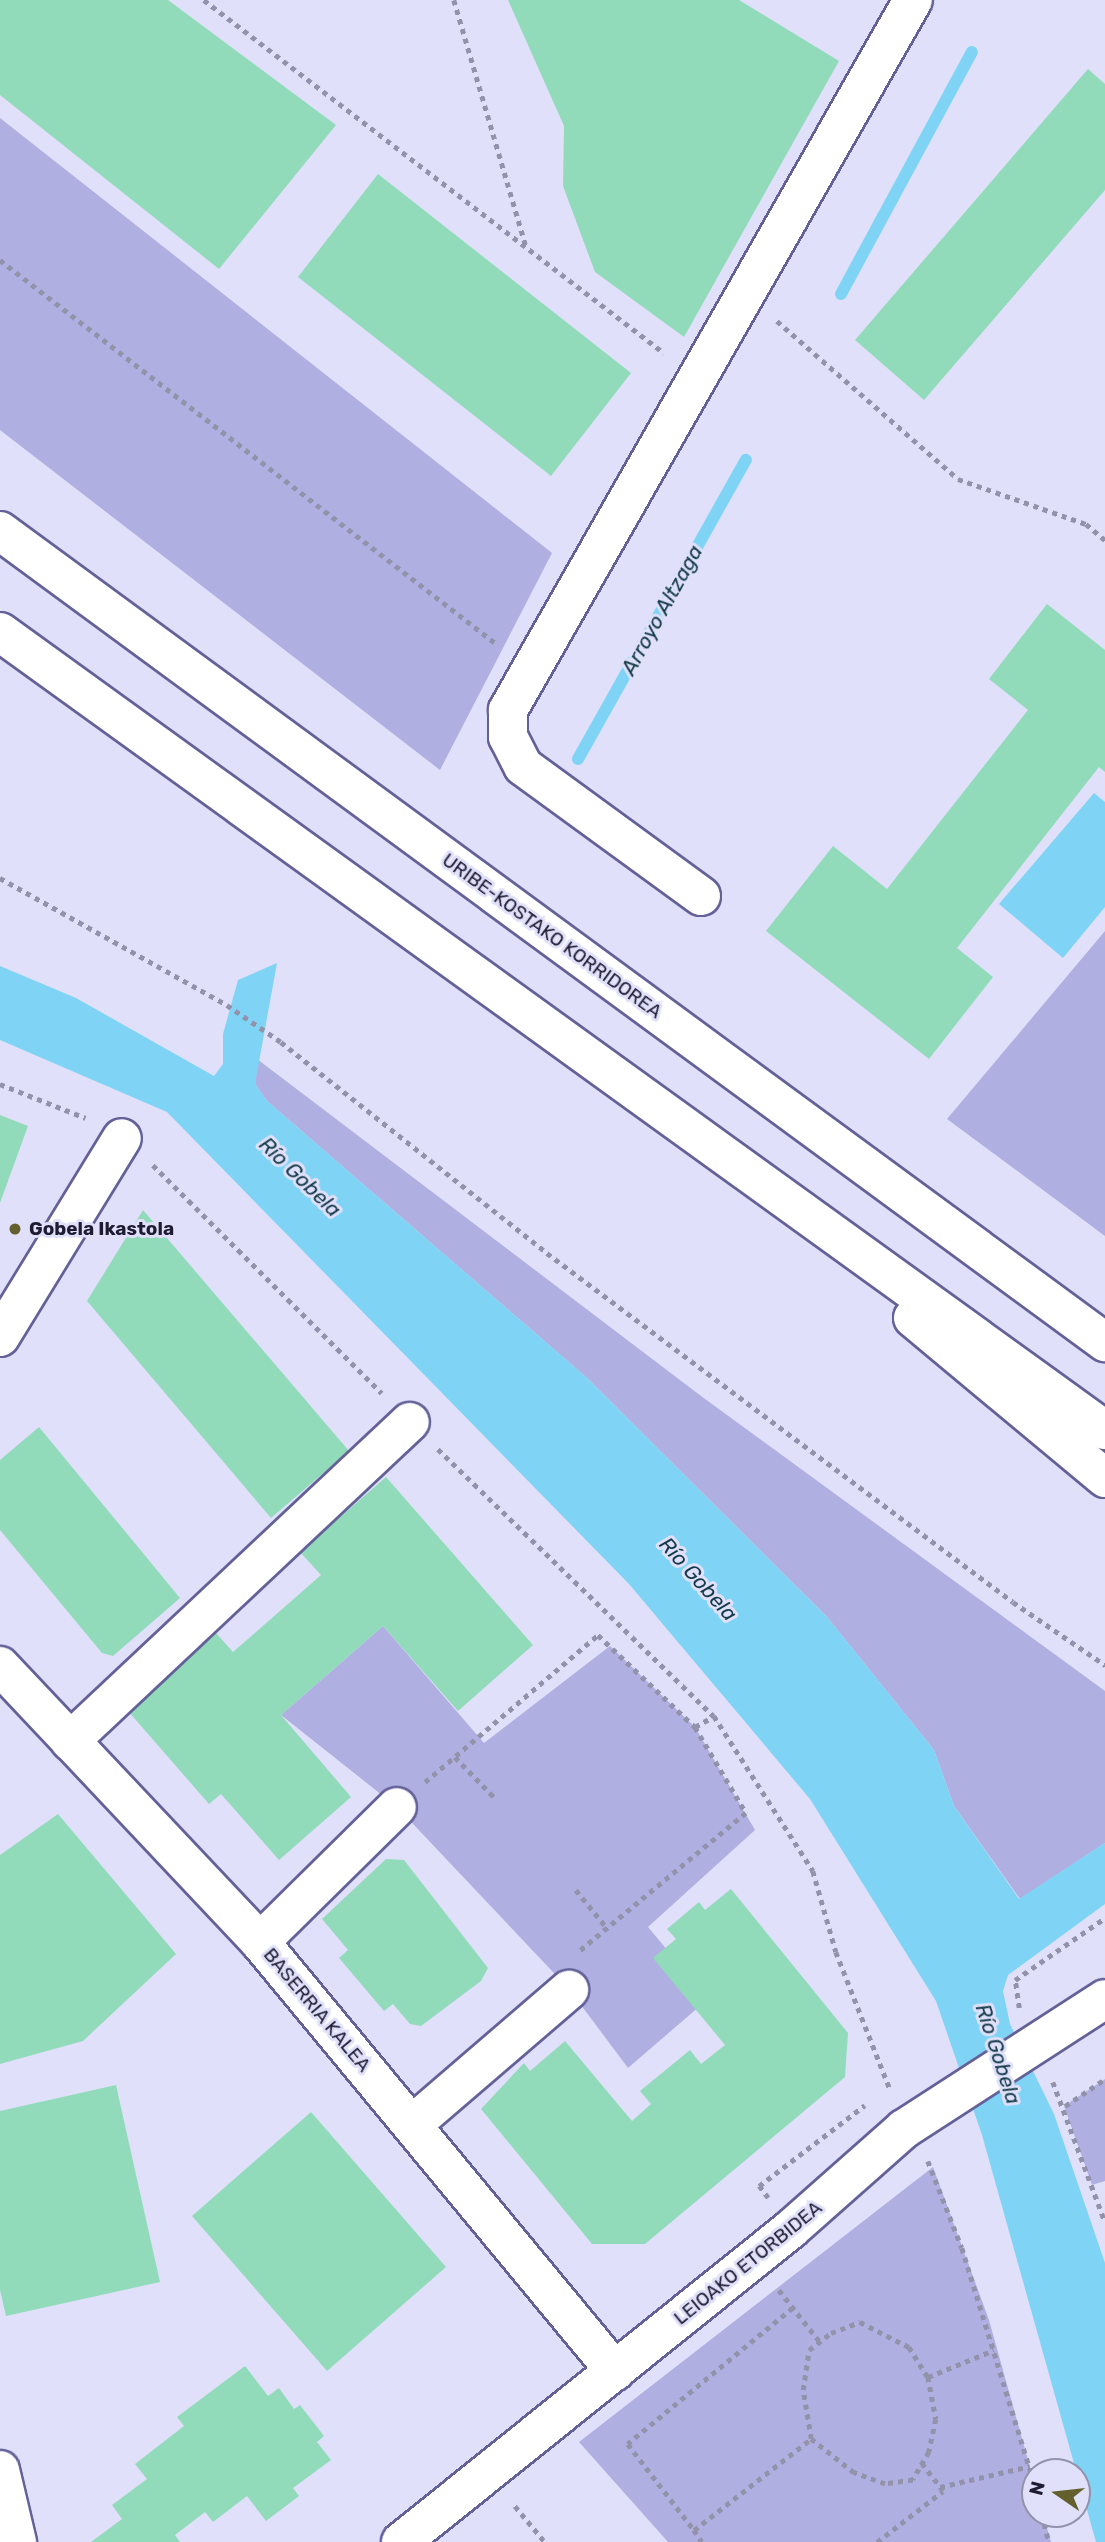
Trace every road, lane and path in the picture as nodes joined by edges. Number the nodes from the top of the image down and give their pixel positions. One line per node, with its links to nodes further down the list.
1 (204, 0): 4 (path)
2 (454, 0): 4 (path)
3 (914, 0): 6 (main road)
4 (527, 250): 7 (path)
5 (0, 260): 11 (path)
6 (749, 296): 7 (main road); 9 (path)
7 (695, 377): 11 (main road)
8 (0, 531): 18 (main road, URIBE-KOSTAKO KORRIDOREA)
9 (1105, 540)
10 (0, 632): 15 (main road)
11 (531, 670): 13 (main road)
12 (0, 878): 22 (path)
13 (701, 896)
14 (0, 1084): 16 (path)
15 (671, 1113): 20 (main road); 21 (main road)
16 (122, 1138): 17 (main road); 19 (path)
17 (0, 1337)
18 (1105, 1342)
19 (410, 1422): 24 (path); 26 (main road)
20 (1105, 1430)
21 (1105, 1478)
22 (1105, 1665)
23 (0, 1666): 26 (main road, BASERRIA KALEA)
24 (714, 1716): 25 (path); 39 (path)
25 (695, 1727): 27 (path); 32 (path)
26 (70, 1741): 33 (main road, BASERRIA KALEA)
27 (455, 1757): 28 (path); 29 (path)
28 (496, 1799)
29 (397, 1807): 33 (main road)
30 (576, 1890): 32 (path)
31 (1105, 1918): 36 (path)
32 (607, 1928): 34 (path)
33 (260, 1942): 40 (main road, BASERRIA KALEA)
34 (572, 1972): 40 (main road)
35 (1105, 1999): 36 (main road, LEIOAKO ETORBIDEA)
36 (1033, 2044): 38 (path); 39 (main road, LEIOAKO ETORBIDEA)
37 (1105, 2079): 38 (path)
38 (1064, 2106): 41 (path)
39 (899, 2113): 42 (main road, LEIOAKO ETORBIDEA); 45 (path)
40 (413, 2124): 46 (main road, BASERRIA KALEA)
41 (1105, 2222)
42 (754, 2259): 43 (path); 46 (main road, LEIOAKO ETORBIDEA)
43 (793, 2308): 44 (path); 55 (path)
44 (820, 2342): 47 (path); 48 (path)
45 (994, 2350): 47 (path); 49 (path)
46 (615, 2371): 57 (main road, LEIOAKO ETORBIDEA)
47 (928, 2377): 50 (path)
48 (811, 2439): 50 (path); 55 (path)
49 (1028, 2458)
50 (922, 2464): 53 (path)
51 (1021, 2468): 53 (path)
52 (0, 2470): 56 (main road)
53 (940, 2487): 60 (path)
54 (515, 2506): 58 (path)
55 (694, 2530): 59 (path)
56 (17, 2542)
57 (401, 2542)
58 (545, 2542)
59 (702, 2542)
60 (877, 2542)

